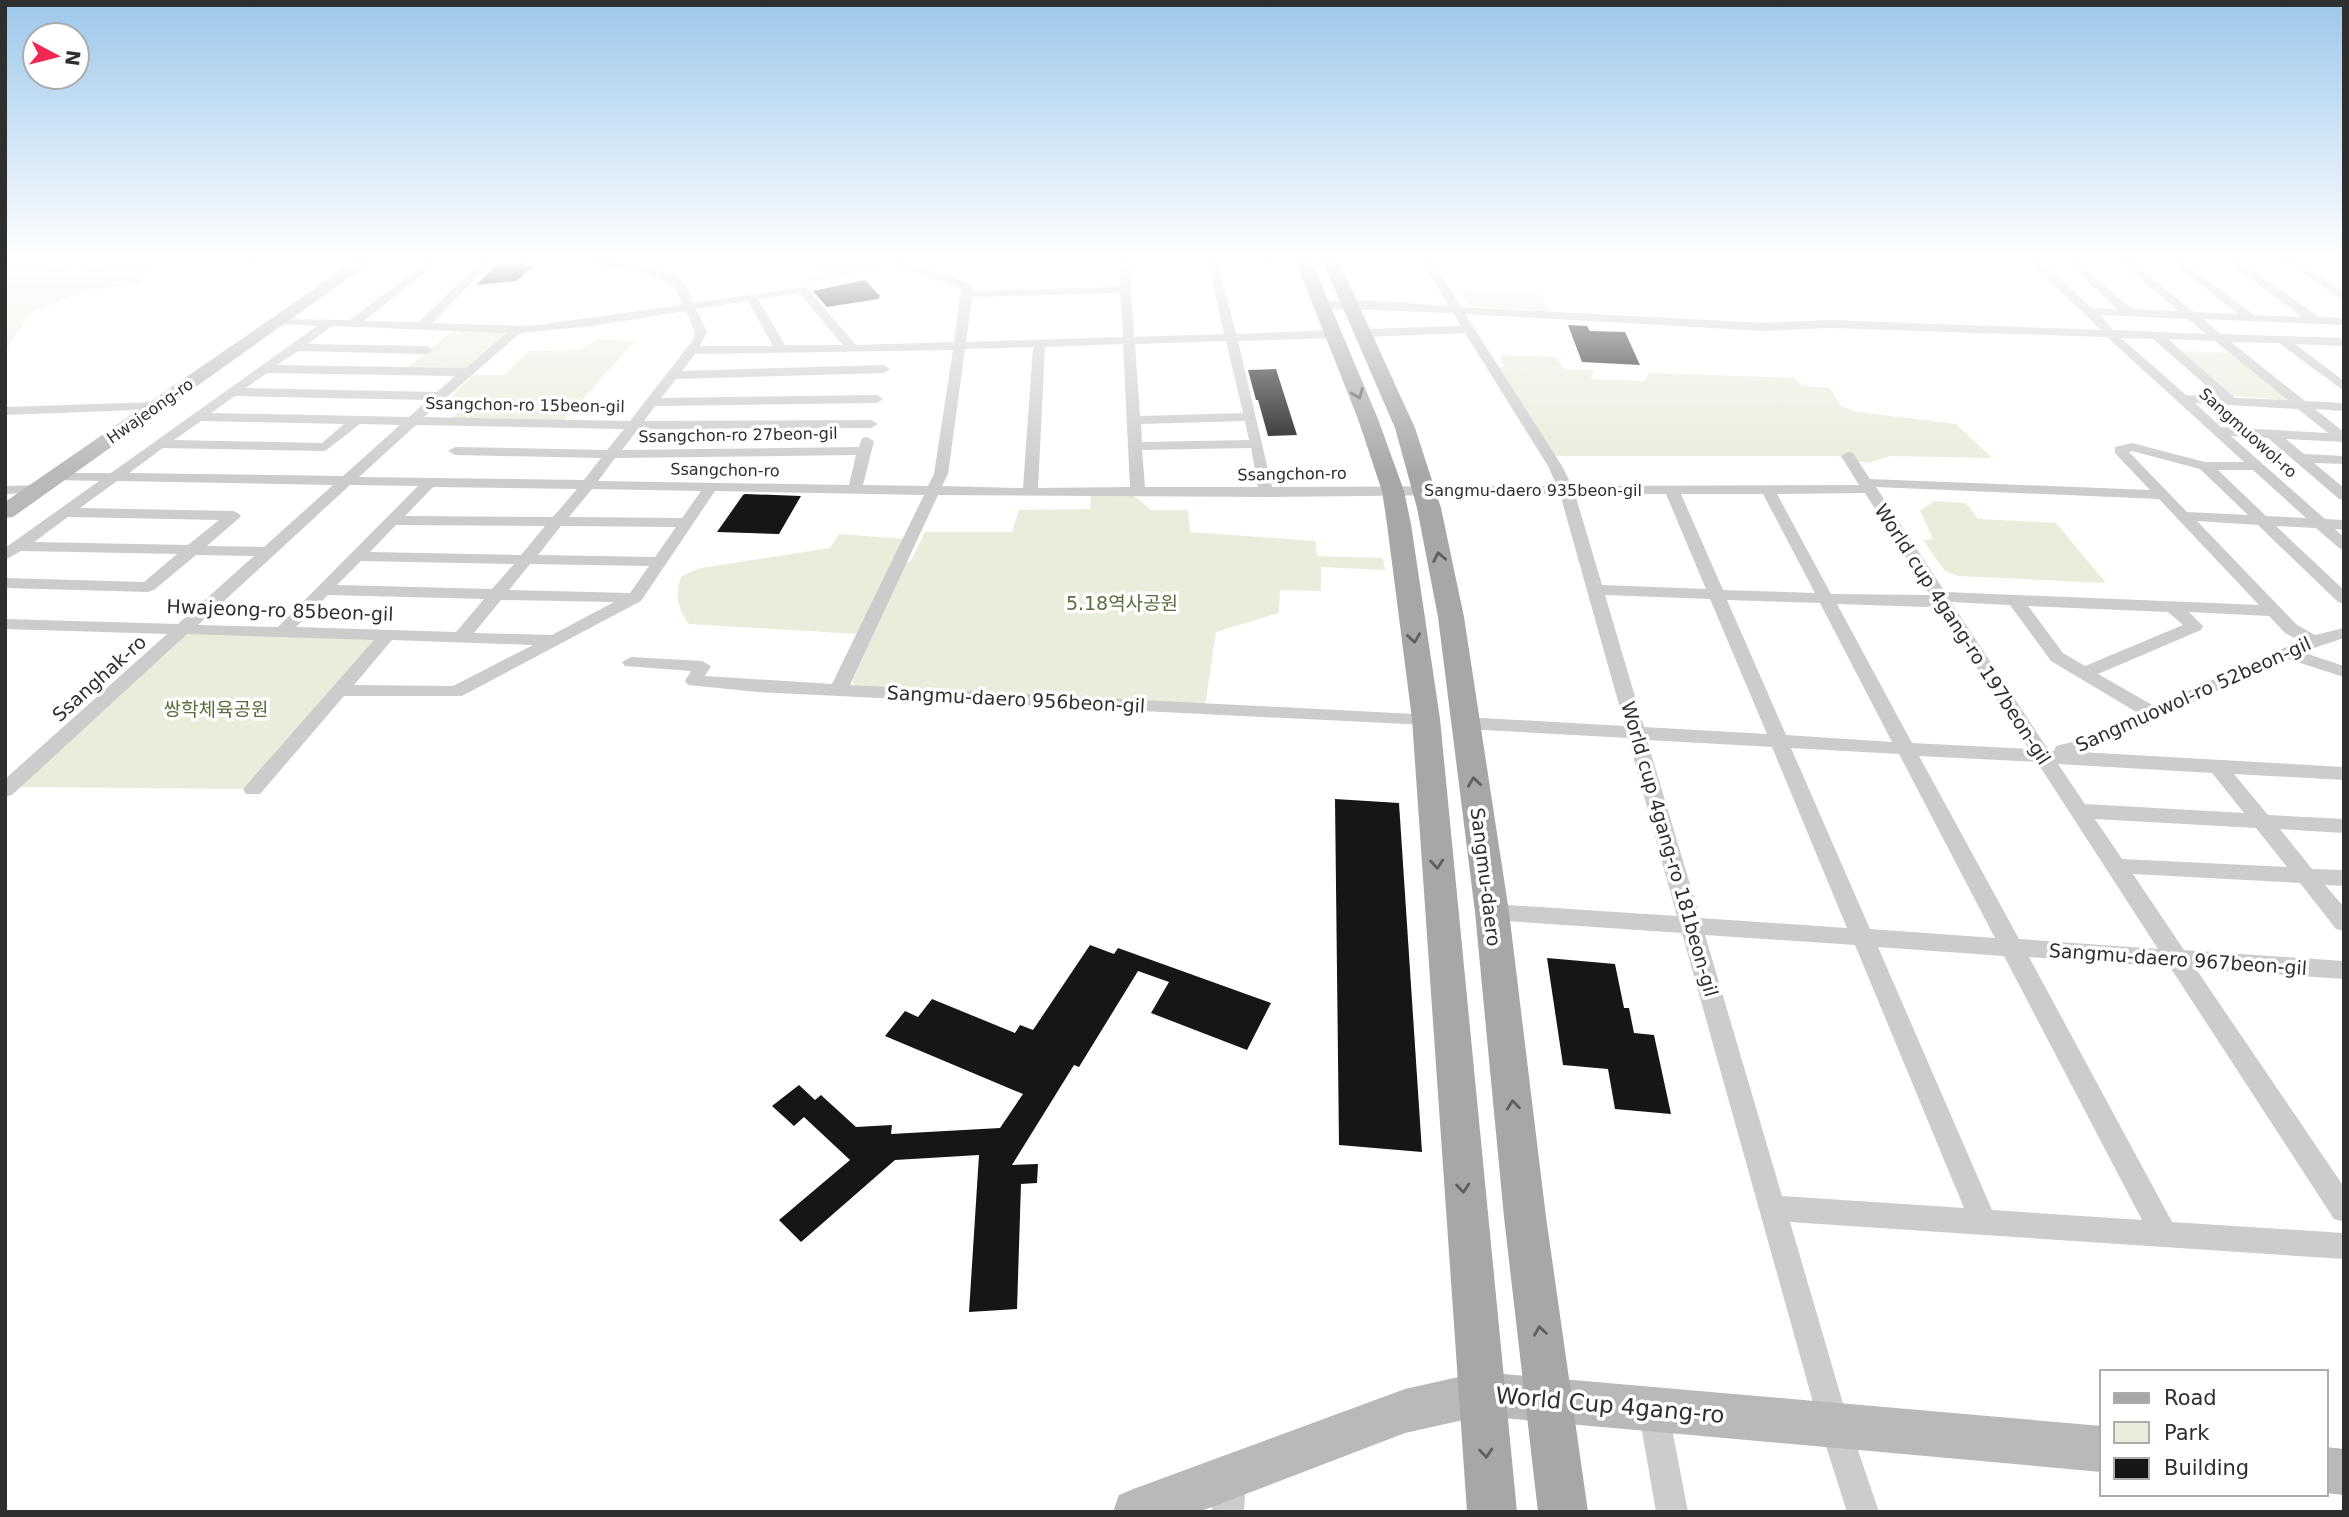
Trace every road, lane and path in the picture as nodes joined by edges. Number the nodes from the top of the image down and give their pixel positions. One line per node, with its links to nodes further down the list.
1 (264, 333): 44 (street, Hwajeong-ro)
2 (315, 333): 26 (street)
3 (447, 333): 30 (street)
4 (514, 333): 34 (street, Ssangchon-ro 15beon-gil)
5 (701, 333): 31 (street)
6 (772, 333): 29 (street)
7 (839, 333): 27 (street)
8 (962, 333): 25 (street)
9 (1129, 333): 21 (street)
10 (1230, 333): 20 (street)
11 (1257, 333): 20 (street)
12 (1347, 333): 82 (main road, Sangmu-daero, one-way to 82)
13 (1352, 333): 83 (main road, Sangmu-daero)
14 (1470, 333): 76 (street, World cup 4gang-ro 181beon-gil)
15 (2109, 333): 40 (street, Sangmuowol-ro)
16 (2127, 333): 18 (street)
17 (2212, 333): 19 (street)
18 (2155, 334): 19 (street); 41 (street)
19 (2216, 336): 22 (street); 43 (street)
20 (1231, 337): 21 (street); 47 (street)
21 (1130, 340): 24 (street); 51 (street)
22 (2281, 340): 23 (street); 37 (street)
23 (2344, 342)
24 (1038, 343): 25 (street); 84 (street)
25 (961, 345): 28 (street); 79 (street)
26 (295, 347): 30 (street); 32 (street)
27 (852, 348): 28 (street); 29 (street)
28 (890, 348): 36 (street)
29 (782, 349): 31 (street)
30 (427, 350): 33 (street)
31 (693, 350): 35 (street, Ssangchon-ro 27beon-gil)
32 (265, 369): 33 (street); 38 (street)
33 (401, 371): 34 (street)
34 (467, 372): 39 (street, Ssangchon-ro 15beon-gil)
35 (675, 375): 36 (street); 42 (street, Ssangchon-ro 27beon-gil)
36 (881, 384): 42 (street, Ssangchon-ro 27beon-gil); 52 (street)
37 (2344, 387)
38 (232, 392): 39 (street); 48 (street)
39 (440, 396): 50 (street, Ssangchon-ro 15beon-gil)
40 (2184, 399): 41 (street); 54 (street, Sangmuowol-ro)
41 (2231, 401): 43 (street)
42 (653, 402): 53 (street, Ssangchon-ro 27beon-gil)
43 (2300, 404): 45 (street); 56 (street)
44 (158, 406): 46 (street); 68 (street, Hwajeong-ro)
45 (2344, 407)
46 (5, 411)
47 (1251, 416): 51 (street); 58 (street)
48 (198, 417): 49 (street); 57 (street)
49 (358, 419): 50 (street); 57 (street)
50 (414, 420): 53 (street, Ssangchon-ro 15beon-gil); 70 (street, Ssangchon-ro 15beon-gil)
51 (1135, 420): 59 (street)
52 (871, 424): 53 (street, Ssangchon-ro 27beon-gil); 61 (street)
53 (635, 425): 62 (street, Ssangchon-ro 27beon-gil)
54 (2219, 431): 55 (street); 67 (street, Sangmuowol-ro)
55 (2272, 434): 56 (street); 64 (street)
56 (2342, 437)
57 (160, 444): 69 (street)
58 (1257, 444): 59 (street); 87 (street)
59 (1136, 446): 85 (street)
60 (455, 451): 62 (street, Ssangchon-ro 27beon-gil)
61 (864, 451): 62 (street, Ssangchon-ro 27beon-gil); 75 (street)
62 (612, 454): 72 (street, Ssangchon-ro 27beon-gil)
63 (1848, 456): 77 (street, World cup 4gang-ro 197beon-gil)
64 (2300, 457): 65 (street); 86 (street)
65 (2344, 460)
66 (2205, 466): 67 (street); 88 (street); 93 (street)
67 (2258, 466): 96 (street, Sangmuowol-ro)
68 (57, 477): 69 (street, Ssangchon-ro); 74 (street, Hwajeong-ro)
69 (114, 477): 70 (street, Ssangchon-ro); 90 (street)
70 (345, 483): 71 (street, Ssangchon-ro); 101 (street, Ssanghak-ro)
71 (428, 484): 72 (street, Ssangchon-ro); 92 (street)
72 (586, 487): 73 (street, Ssangchon-ro); 94 (street, Ssangchon-ro 27beon-gil)
73 (710, 488): 75 (street, Ssangchon-ro); 95 (street)
74 (39, 489): 78 (street); 89 (street, Hwajeong-ro)
75 (855, 489): 79 (street, Ssangchon-ro)
76 (1566, 489): 80 (street, Sangmu-daero 935beon-gil); 83 (street, Sangmu-daero 935beon-gil); 107 (street, World cup 4gang-ro 181beon-gil)
77 (1867, 489): 81 (street, Sangmu-daero 935beon-gil); 88 (street, Sangmu-daero 935beon-gil); 110 (street, World cup 4gang-ro 197beon-gil)
78 (5, 490)
79 (934, 490): 84 (street, Ssangchon-ro); 129 (street)
80 (1672, 490): 81 (street, Sangmu-daero 935beon-gil); 109 (street)
81 (1768, 490): 112 (street)
82 (1393, 491): 83 (street, Sangmu-daero 935beon-gil); 87 (street, Ssangchon-ro); 132 (main road, Sangmu-daero, one-way to 132)
83 (1424, 491): 133 (main road, Sangmu-daero, one-way to 83)
84 (1030, 492): 85 (street, Ssangchon-ro)
85 (1138, 492): 87 (street, Ssangchon-ro)
86 (2341, 492)
87 (1266, 493)
88 (2163, 495): 91 (street)
89 (5, 512)
90 (65, 512): 99 (street); 100 (street)
91 (2183, 516): 93 (street); 116 (street)
92 (393, 520): 94 (street); 102 (street)
93 (2262, 520): 96 (street); 113 (street)
94 (555, 523): 95 (street); 103 (street, Ssangchon-ro 27beon-gil)
95 (687, 523): 104 (street)
96 (2321, 524): 97 (street); 98 (street, Sangmuowol-ro)
97 (2344, 525)
98 (2344, 545)
99 (193, 550): 100 (street); 101 (street); 105 (street)
100 (11, 551)
101 (271, 552): 118 (street, Ssanghak-ro)
102 (357, 555): 103 (street); 106 (street)
103 (526, 559): 104 (street); 108 (street, Ssangchon-ro 27beon-gil)
104 (661, 562): 111 (street)
105 (5, 583)
106 (323, 590): 108 (street); 119 (street)
107 (1596, 590): 109 (street); 134 (street, World cup 4gang-ro 181beon-gil)
108 (496, 594): 111 (street); 122 (street, Ssangchon-ro 27beon-gil)
109 (1717, 594): 112 (street); 135 (street)
110 (1940, 597): 112 (street); 114 (street); 137 (street, World cup 4gang-ro 197beon-gil)
111 (635, 598): 123 (street)
112 (1827, 599): 136 (street)
113 (2344, 599)
114 (2015, 600): 115 (street); 128 (street)
115 (2174, 607): 116 (street); 128 (street)
116 (2274, 611): 124 (street)
117 (5, 624): 118 (street, Hwajeong-ro 85beon-gil)
118 (186, 628): 119 (street, Hwajeong-ro 85beon-gil); 141 (street, Ssanghak-ro)
119 (283, 631): 121 (street, Hwajeong-ro 85beon-gil)
120 (2344, 633): 124 (street, Sangmuowol-ro 52beon-gil)
121 (388, 634): 122 (street, Hwajeong-ro 85beon-gil); 130 (street)
122 (461, 637): 123 (street, Hwajeong-ro 85beon-gil)
123 (554, 640): 130 (street)
124 (2313, 641): 125 (street, Sangmuowol-ro 52beon-gil)
125 (2287, 653): 127 (street); 131 (street, Sangmuowol-ro 52beon-gil)
126 (631, 662): 129 (street, Sangmu-daero 956beon-gil)
127 (2344, 672)
128 (2084, 673): 131 (street)
129 (839, 689): 132 (street, Sangmu-daero 956beon-gil)
130 (338, 690): 140 (street)
131 (2151, 713): 137 (street, Sangmuowol-ro 52beon-gil)
132 (1426, 719): 160 (main road, Sangmu-daero, one-way to 160)
133 (1465, 723): 134 (street); 148 (main road, Sangmu-daero, one-way to 133)
134 (1636, 732): 135 (street); 150 (street, World cup 4gang-ro 181beon-gil)
135 (1779, 740): 136 (street); 151 (street)
136 (1906, 747): 137 (street); 152 (street)
137 (2042, 755): 138 (street); 142 (street, World cup 4gang-ro 197beon-gil)
138 (2217, 766): 139 (street); 143 (street)
139 (2344, 774)
140 (253, 789)
141 (5, 790)
142 (2080, 811): 143 (street); 145 (street, World cup 4gang-ro 197beon-gil)
143 (2262, 822): 144 (street); 146 (street)
144 (2344, 826)
145 (2116, 866): 146 (street); 153 (street, World cup 4gang-ro 197beon-gil)
146 (2305, 876): 147 (street); 149 (street)
147 (2344, 878)
148 (1492, 912): 150 (street, Sangmu-daero 967beon-gil); 161 (main road, Sangmu-daero, one-way to 148)
149 (2344, 923)
150 (1692, 926): 151 (street, Sangmu-daero 967beon-gil); 155 (street, World cup 4gang-ro 181beon-gil)
151 (1863, 938): 152 (street, Sangmu-daero 967beon-gil); 157 (street)
152 (2012, 948): 153 (street, Sangmu-daero 967beon-gil); 158 (street, Sangmu-daero 967beon-gil)
153 (2178, 960): 154 (street, Sangmu-daero 967beon-gil); 156 (street, World cup 4gang-ro 197beon-gil)
154 (2344, 970)
155 (1773, 1208): 157 (street); 163 (street, World cup 4gang-ro 181beon-gil)
156 (2344, 1210)
157 (1984, 1223): 158 (street)
158 (2164, 1234): 159 (street)
159 (2344, 1247)
160 (1481, 1394): 161 (street, World Cup 4gang-ro); 165 (street, World Cup 4gang-ro); 167 (main road, Sangmu-daero, one-way to 167)
161 (1549, 1398): 162 (street, World Cup 4gang-ro); 168 (main road, Sangmu-daero)
162 (1653, 1408): 163 (street, World Cup 4gang-ro); 169 (street)
163 (1834, 1424): 164 (street, World Cup 4gang-ro); 170 (street, World cup 4gang-ro 181beon-gil)
164 (2100, 1449)
165 (1229, 1494): 166 (street, World Cup 4gang-ro)
166 (1136, 1512)
167 (1492, 1512)
168 (1563, 1512)
169 (1672, 1512)
170 (1863, 1512)

